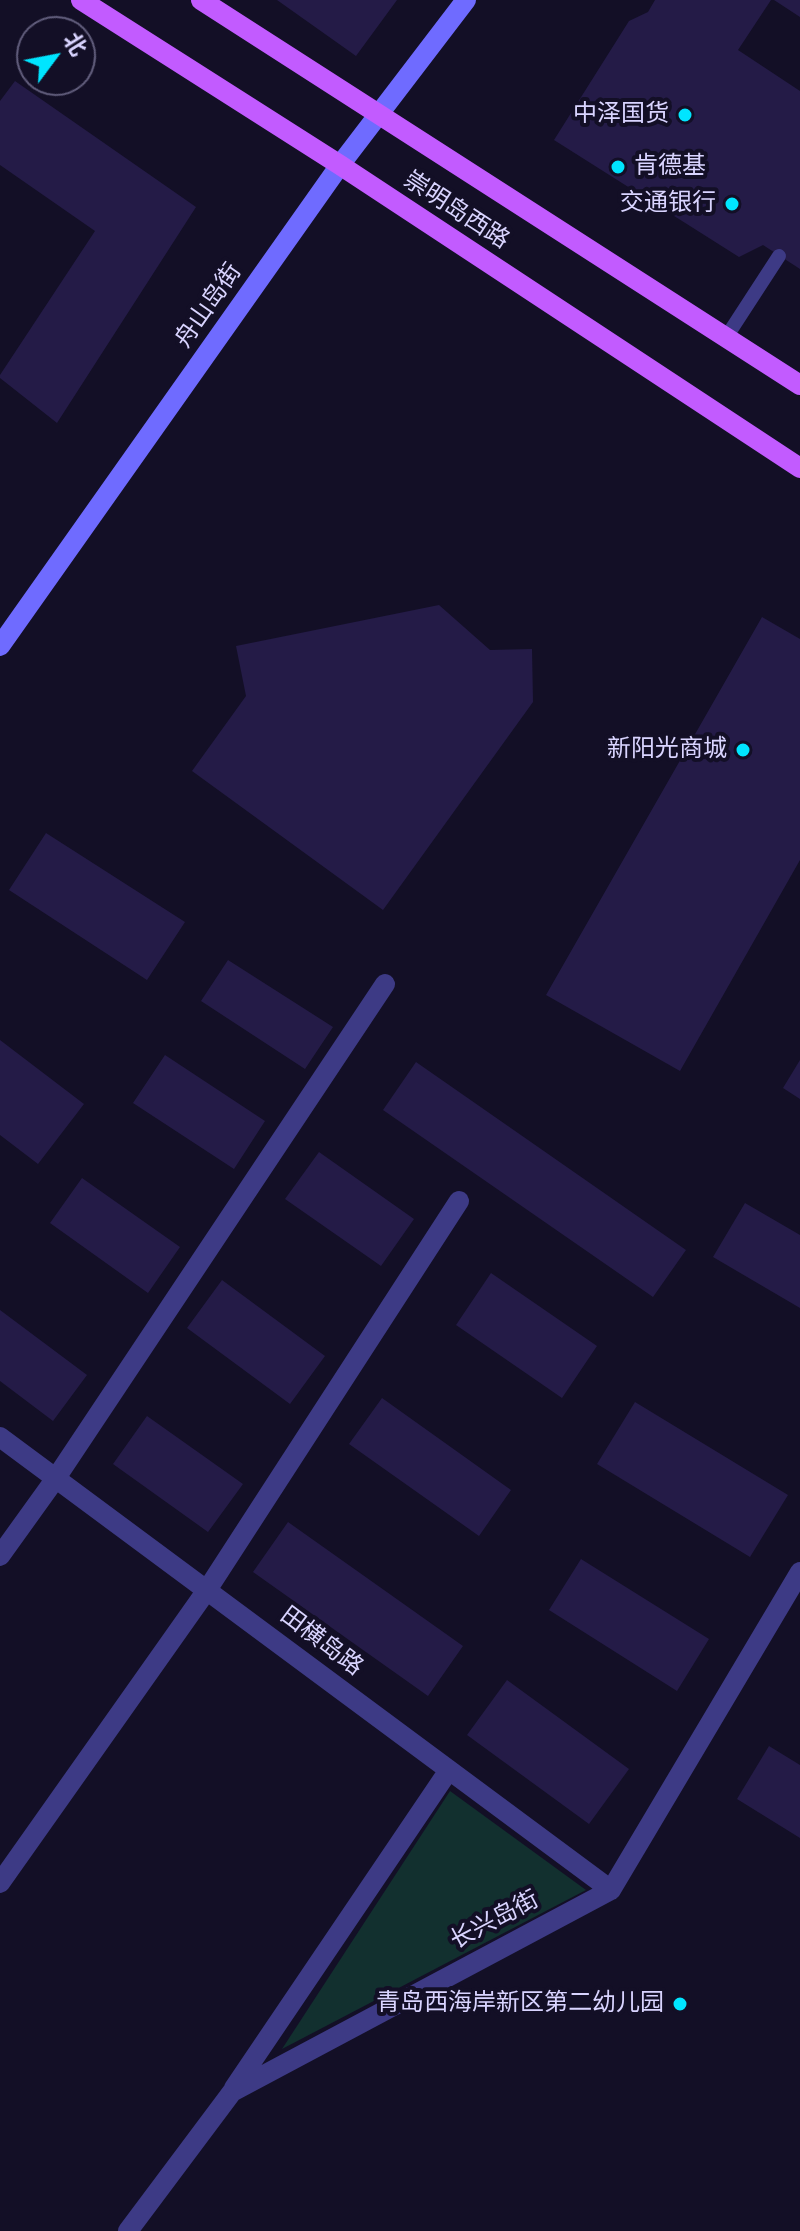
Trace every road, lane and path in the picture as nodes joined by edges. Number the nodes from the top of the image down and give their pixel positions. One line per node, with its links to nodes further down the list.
1 (81, 0): 5 (main road, 崇明岛西路)
2 (201, 0): 4 (main road, 崇明岛西路)
3 (466, 0): 4 (street, 舟山岛街)
4 (379, 114): 5 (street, 舟山岛街); 7 (main road, 崇明岛西路)
5 (340, 165): 9 (main road, 崇明岛西路); 10 (street, 舟山岛街)
6 (779, 256): 7 (lane)
7 (727, 336): 8 (main road, 崇明岛西路)
8 (800, 385)
9 (800, 468)
10 (0, 646)
11 (385, 984): 14 (street)
12 (459, 1201): 17 (street)
13 (0, 1437): 14 (street, 田横岛路)
14 (56, 1478): 15 (street); 17 (street, 田横岛路)
15 (0, 1556)
16 (800, 1572): 20 (street)
17 (207, 1590): 18 (street, 田横岛路); 19 (street)
18 (449, 1770): 20 (street, 田横岛路); 21 (street)
19 (0, 1883)
20 (611, 1890): 21 (street, 长兴岛街)
21 (232, 2092): 22 (street, 长兴岛街)
22 (128, 2231)

